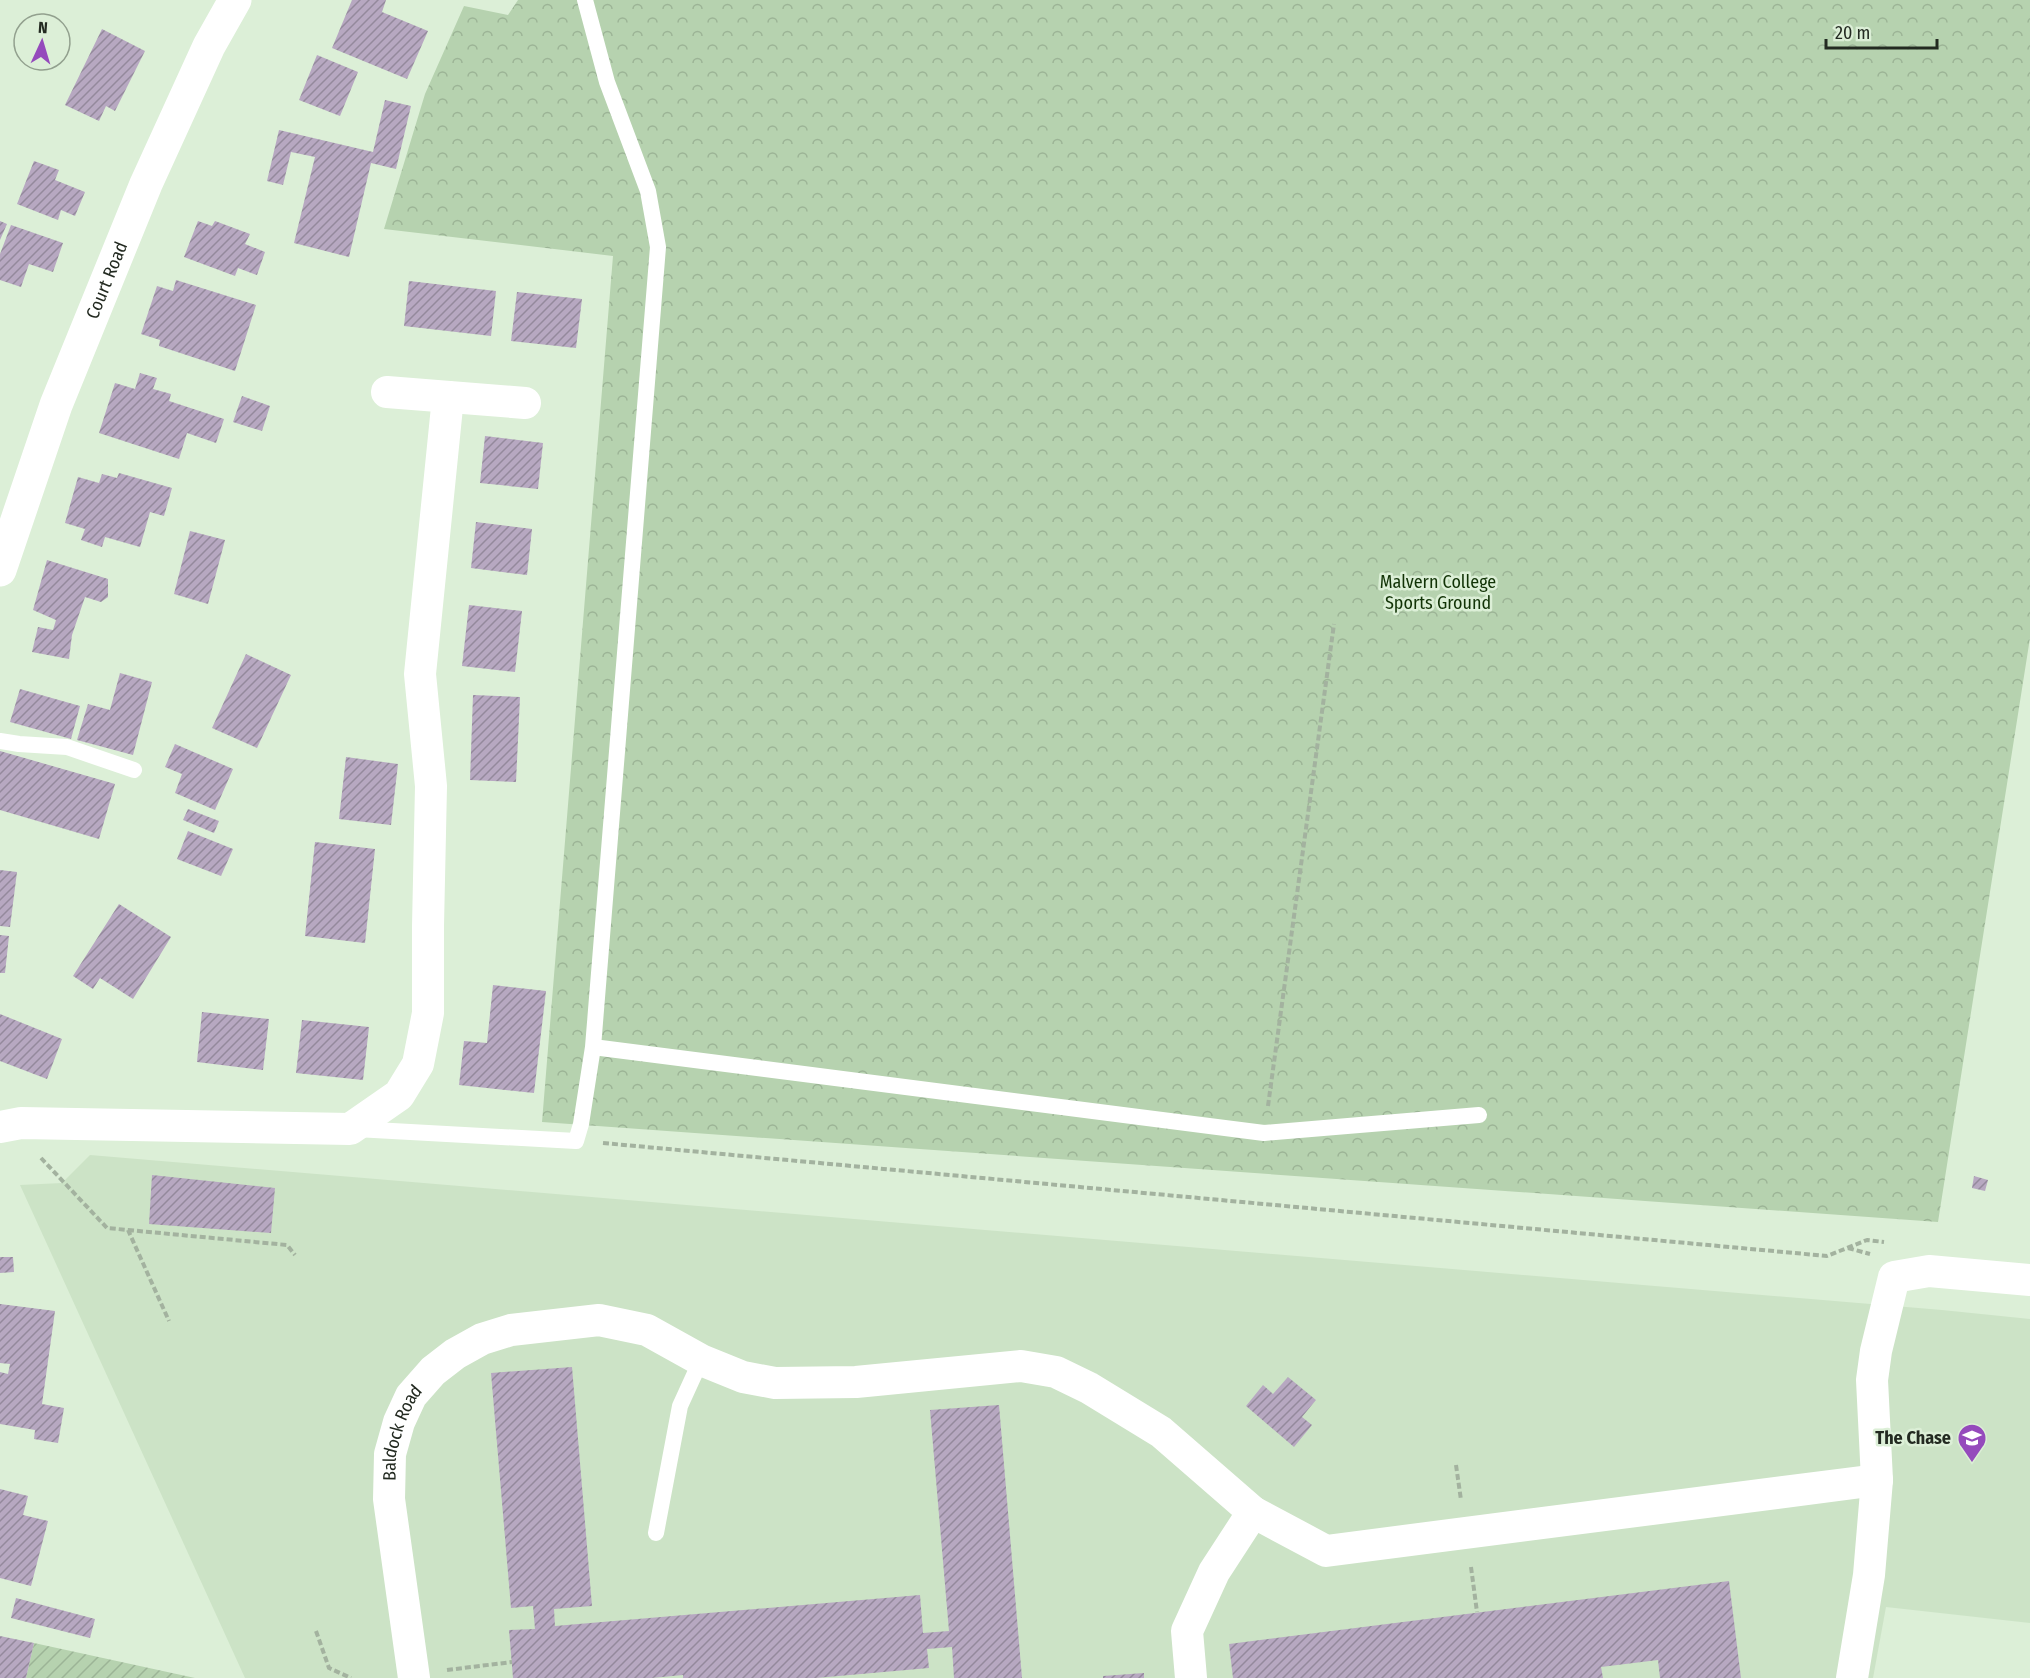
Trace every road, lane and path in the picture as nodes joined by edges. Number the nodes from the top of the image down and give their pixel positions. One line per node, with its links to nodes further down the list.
1 (235, 0): 6 (street, Court Road)
2 (585, 0): 11 (lane)
3 (387, 392): 4 (street)
4 (448, 397): 5 (street); 14 (street)
5 (525, 403)
6 (9, 513): 7 (street, Court Road)
7 (0, 570)
8 (1334, 624): 15 (path)
9 (0, 741): 10 (lane)
10 (134, 770)
11 (593, 1047): 15 (lane); 16 (lane)
12 (1479, 1115): 15 (lane)
13 (0, 1127): 14 (street)
14 (350, 1129): 16 (lane)
15 (1264, 1133)
16 (576, 1141): 19 (path)
17 (62, 1182): 18 (path)
18 (128, 1230): 20 (path); 22 (path)
19 (1847, 1248)
20 (295, 1256)
21 (2030, 1280): 24 (street)
22 (169, 1321)
23 (700, 1360): 25 (street, Baldock Road); 26 (lane); 29 (street, Baldock Road)
24 (1877, 1480): 25 (street, Baldock Road); 31 (street)
25 (1253, 1512): 30 (street)
26 (656, 1533)
27 (316, 1631): 28 (path)
28 (351, 1678)
29 (414, 1678)
30 (1191, 1678)
31 (1852, 1678)

